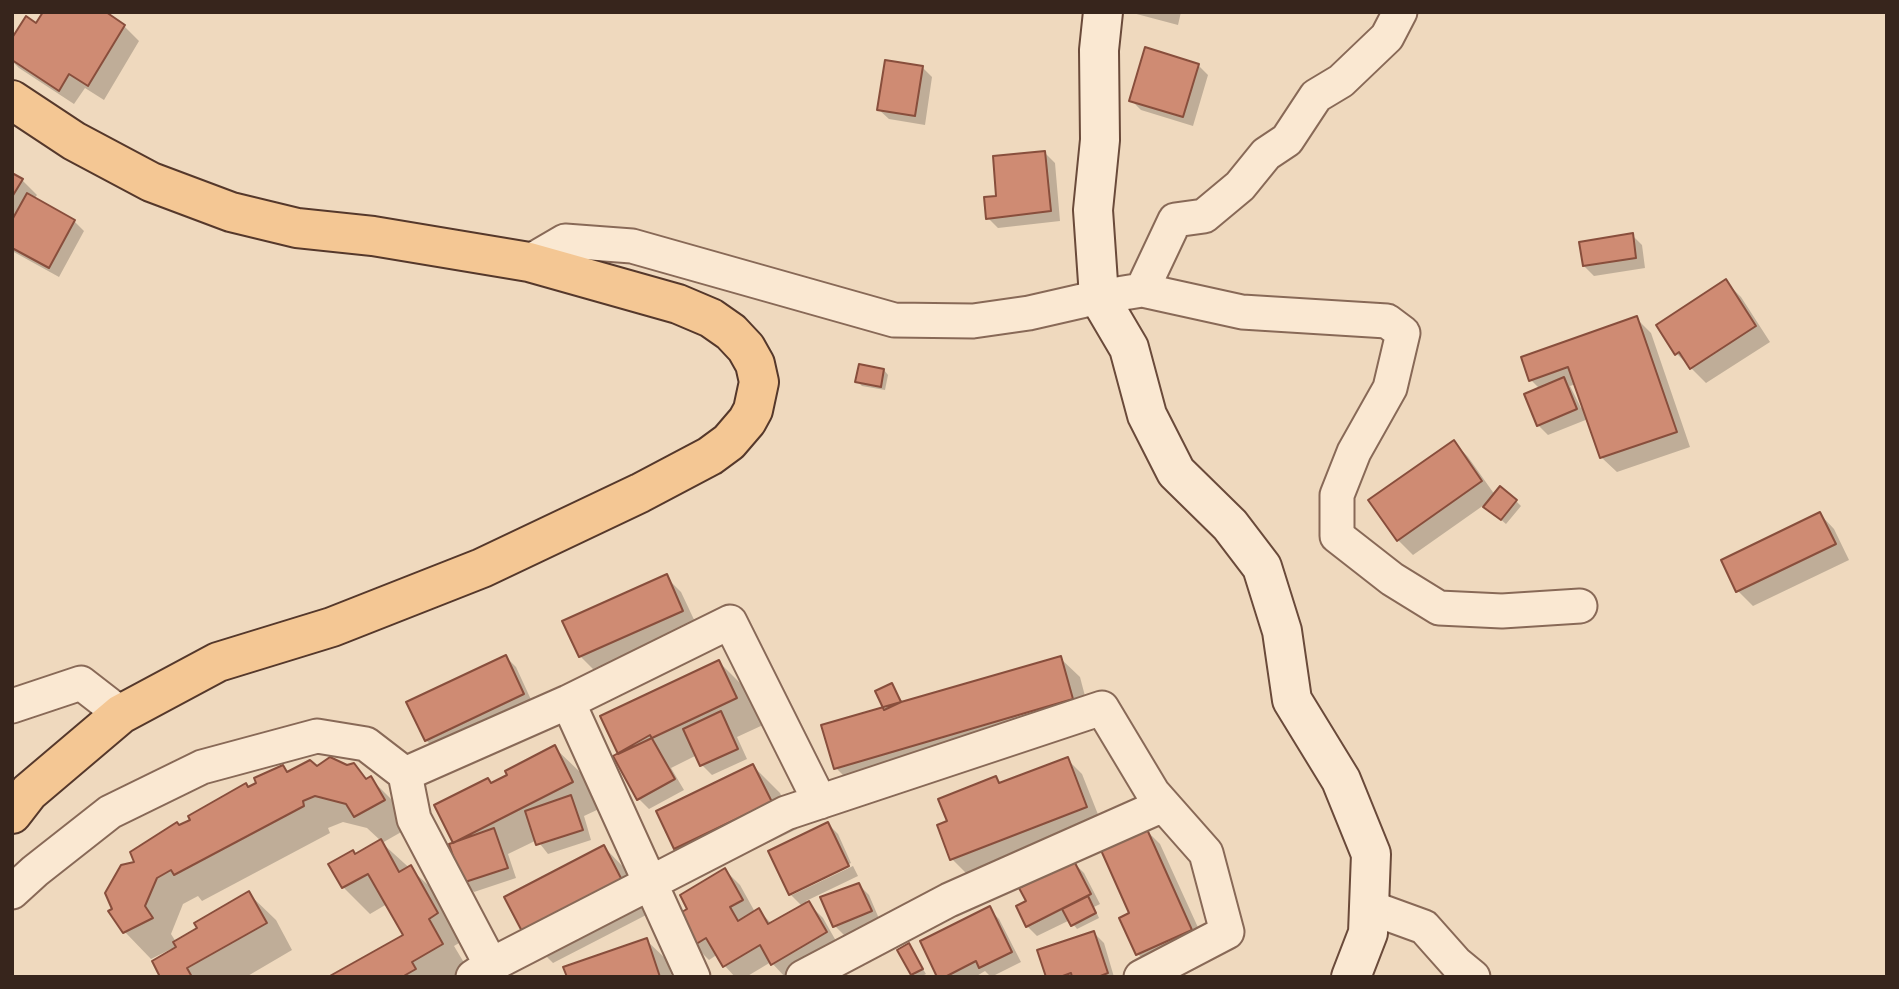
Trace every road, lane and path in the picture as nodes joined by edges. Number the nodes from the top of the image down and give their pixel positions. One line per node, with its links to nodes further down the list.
1 (1103, 12): 6 (street)
2 (1400, 12): 5 (street)
3 (12, 100): 4 (main road)
4 (529, 262): 6 (street); 10 (main road)
5 (1142, 290): 6 (street); 7 (street)
6 (1099, 297): 17 (street)
7 (1580, 606)
8 (568, 702): 11 (street); 12 (street); 15 (street)
9 (12, 706): 10 (street)
10 (121, 714): 14 (main road)
11 (405, 774): 16 (street); 18 (street)
12 (820, 802): 13 (street); 15 (street)
13 (1163, 805): 20 (street); 21 (street)
14 (12, 814)
15 (651, 885): 18 (street); 19 (street)
16 (12, 892)
17 (1369, 907): 22 (street); 23 (street)
18 (482, 971)
19 (693, 977)
20 (803, 977)
21 (1141, 977)
22 (1350, 977)
23 (1473, 977)

